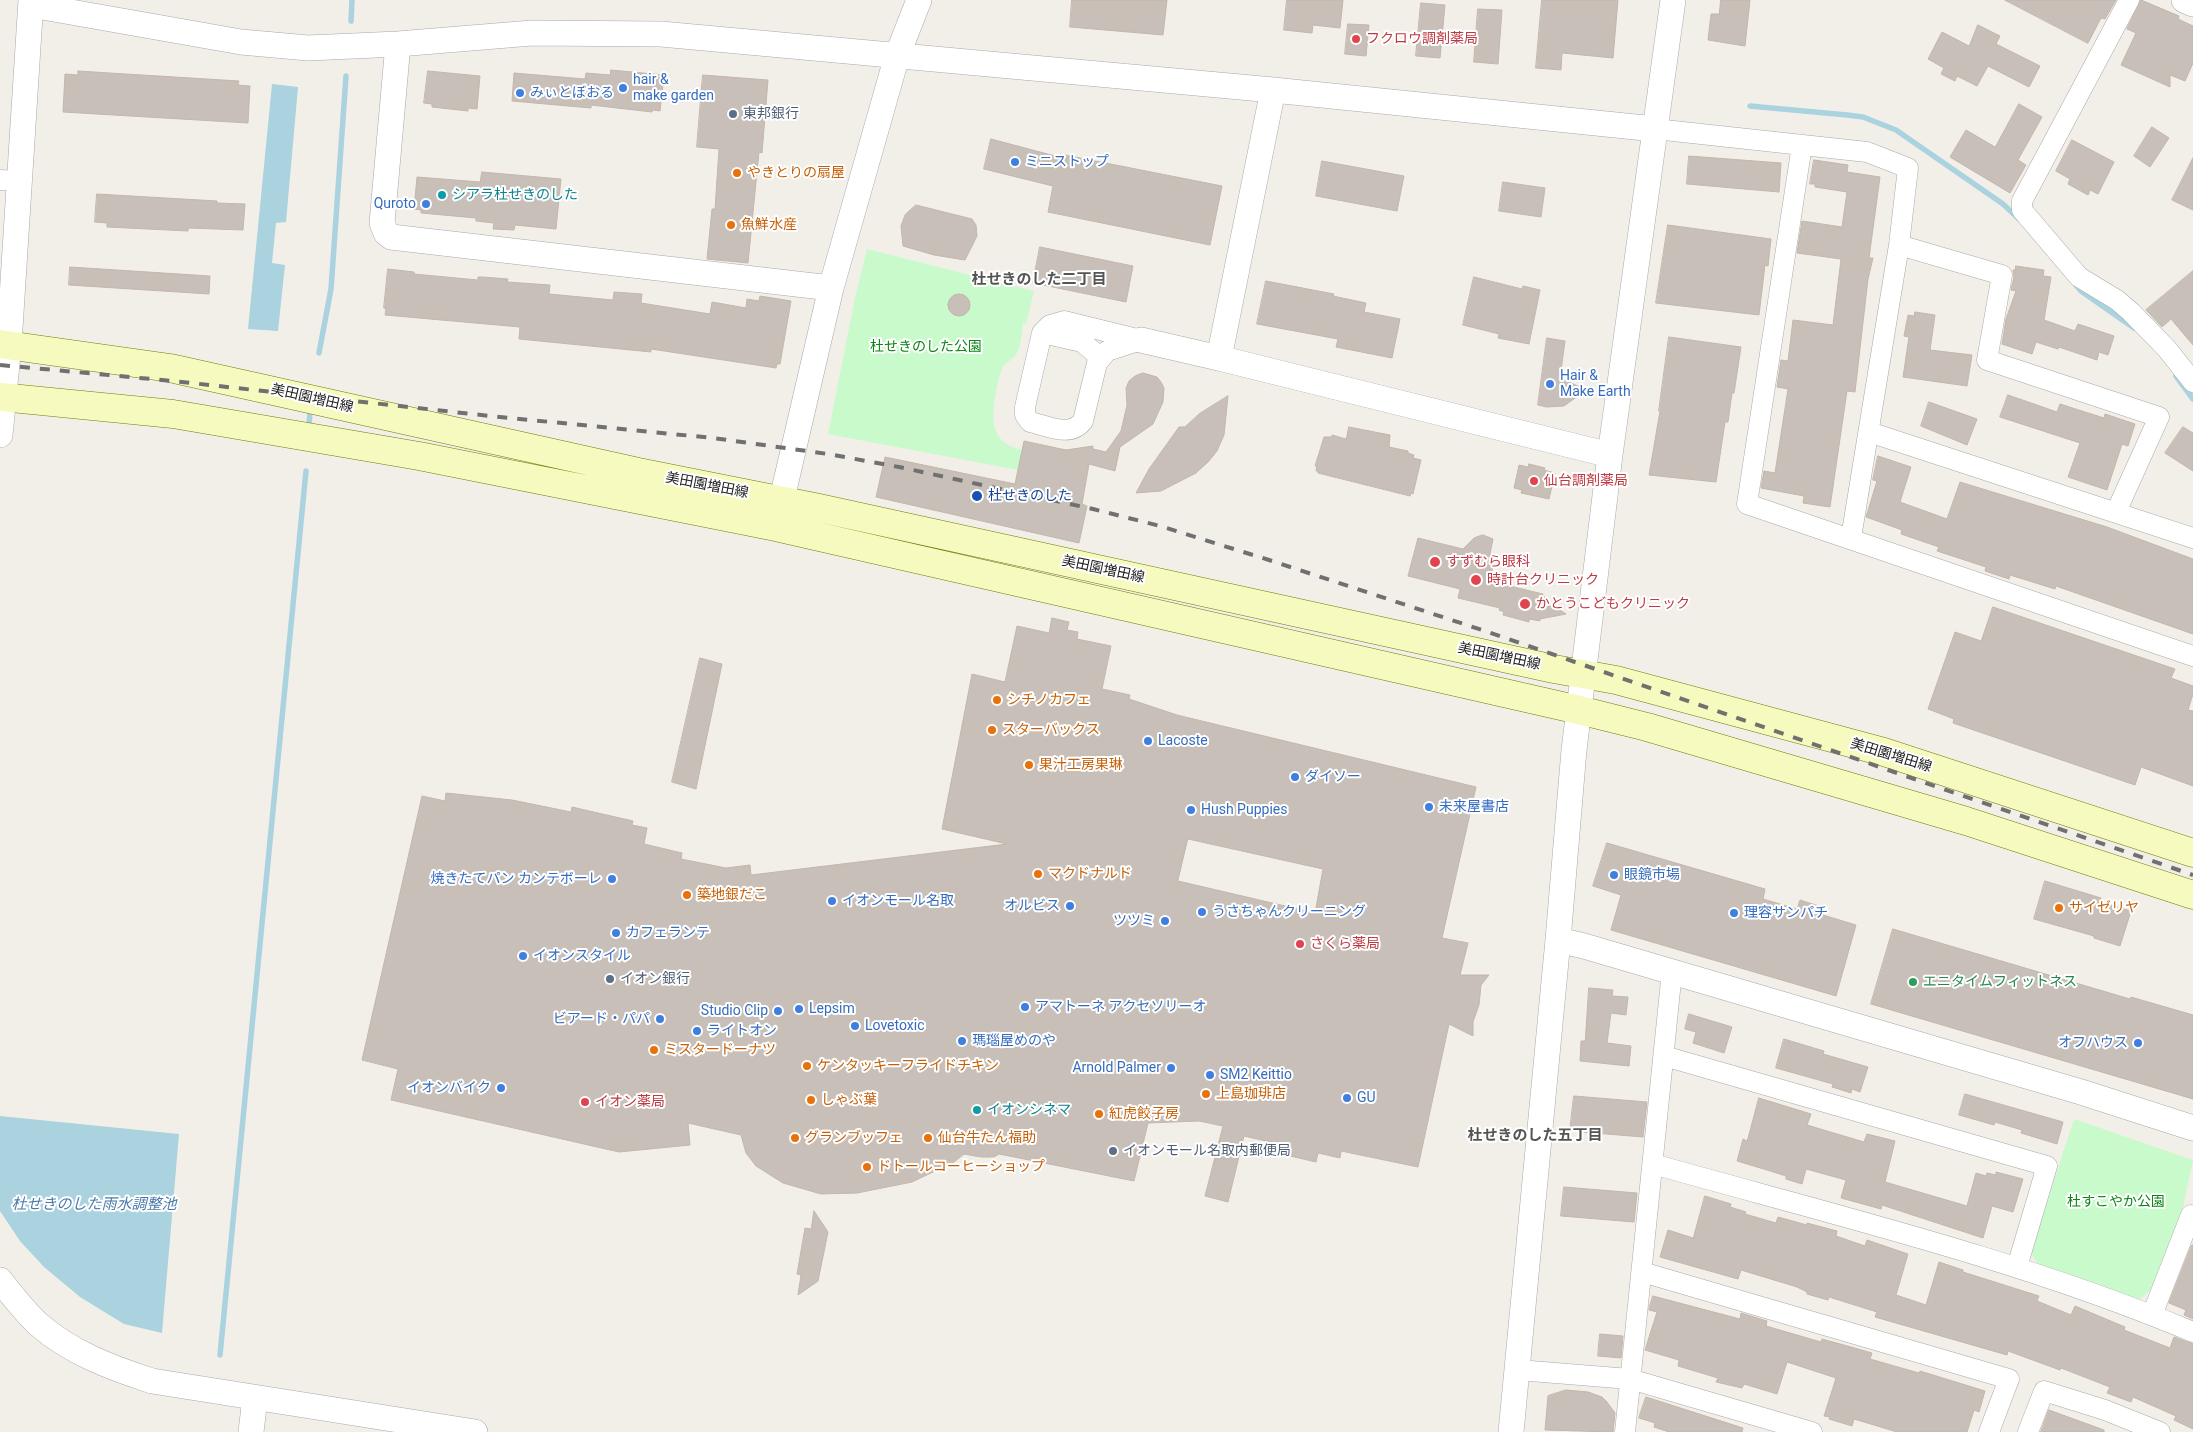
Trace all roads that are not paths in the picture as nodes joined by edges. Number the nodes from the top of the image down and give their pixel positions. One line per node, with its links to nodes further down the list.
1 (919, 0): 8 (street)
2 (1673, 0): 10 (street)
3 (2129, 0): 20 (street)
4 (2184, 0): 6 (street)
5 (31, 3): 7 (street); 12 (street)
6 (2193, 4)
7 (398, 44): 8 (street); 14 (street)
8 (897, 56): 9 (street); 14 (street)
9 (1273, 90): 10 (street); 19 (street)
10 (1655, 129): 11 (street); 24 (street)
11 (1802, 145): 13 (street); 28 (street)
12 (10, 181): 17 (street)
13 (1899, 245): 22 (street); 26 (street)
14 (831, 288): 25 (street)
15 (1042, 333): 16 (street); 18 (street); 18 (street)
16 (1141, 340): 18 (street); 19 (street)
17 (5, 344): 21 (street); 25 (main road, 美田園増田線)
18 (1101, 358)
19 (1219, 358): 24 (street)
20 (2193, 382)
21 (2, 397): 23 (street); 27 (main road, 美田園増田線)
22 (1869, 432): 26 (street); 28 (street)
23 (0, 435)
24 (1610, 455): 31 (street)
25 (782, 500): 27 (street); 31 (main road, 美田園増田線)
26 (2116, 512): 29 (street)
27 (776, 527): 32 (main road, 美田園増田線)
28 (1851, 538): 30 (street)
29 (2193, 538)
30 (2193, 656)
31 (1583, 674): 32 (street); 33 (main road, 美田園増田線)
32 (1579, 710): 34 (main road, 美田園増田線); 35 (street)
33 (2193, 853)
34 (2193, 895)
35 (1558, 940): 36 (street); 46 (street)
36 (1672, 971): 37 (street); 38 (street)
37 (1664, 1056): 39 (street); 41 (street)
38 (2193, 1128)
39 (1653, 1164): 41 (street); 42 (street)
40 (2193, 1216): 44 (street)
41 (2017, 1267): 44 (street)
42 (1642, 1272): 47 (street); 54 (street)
43 (0, 1280): 48 (street)
44 (2152, 1315): 45 (street)
45 (2193, 1332)
46 (1518, 1370): 47 (street); 51 (street)
47 (1630, 1379): 52 (street); 53 (street)
48 (255, 1398): 49 (street); 50 (street)
49 (251, 1432)
50 (475, 1432)
51 (1511, 1432)
52 (1625, 1432)
53 (1812, 1432)
54 (1989, 1432)
55 (2028, 1432): 56 (street)
56 (2160, 1432)

